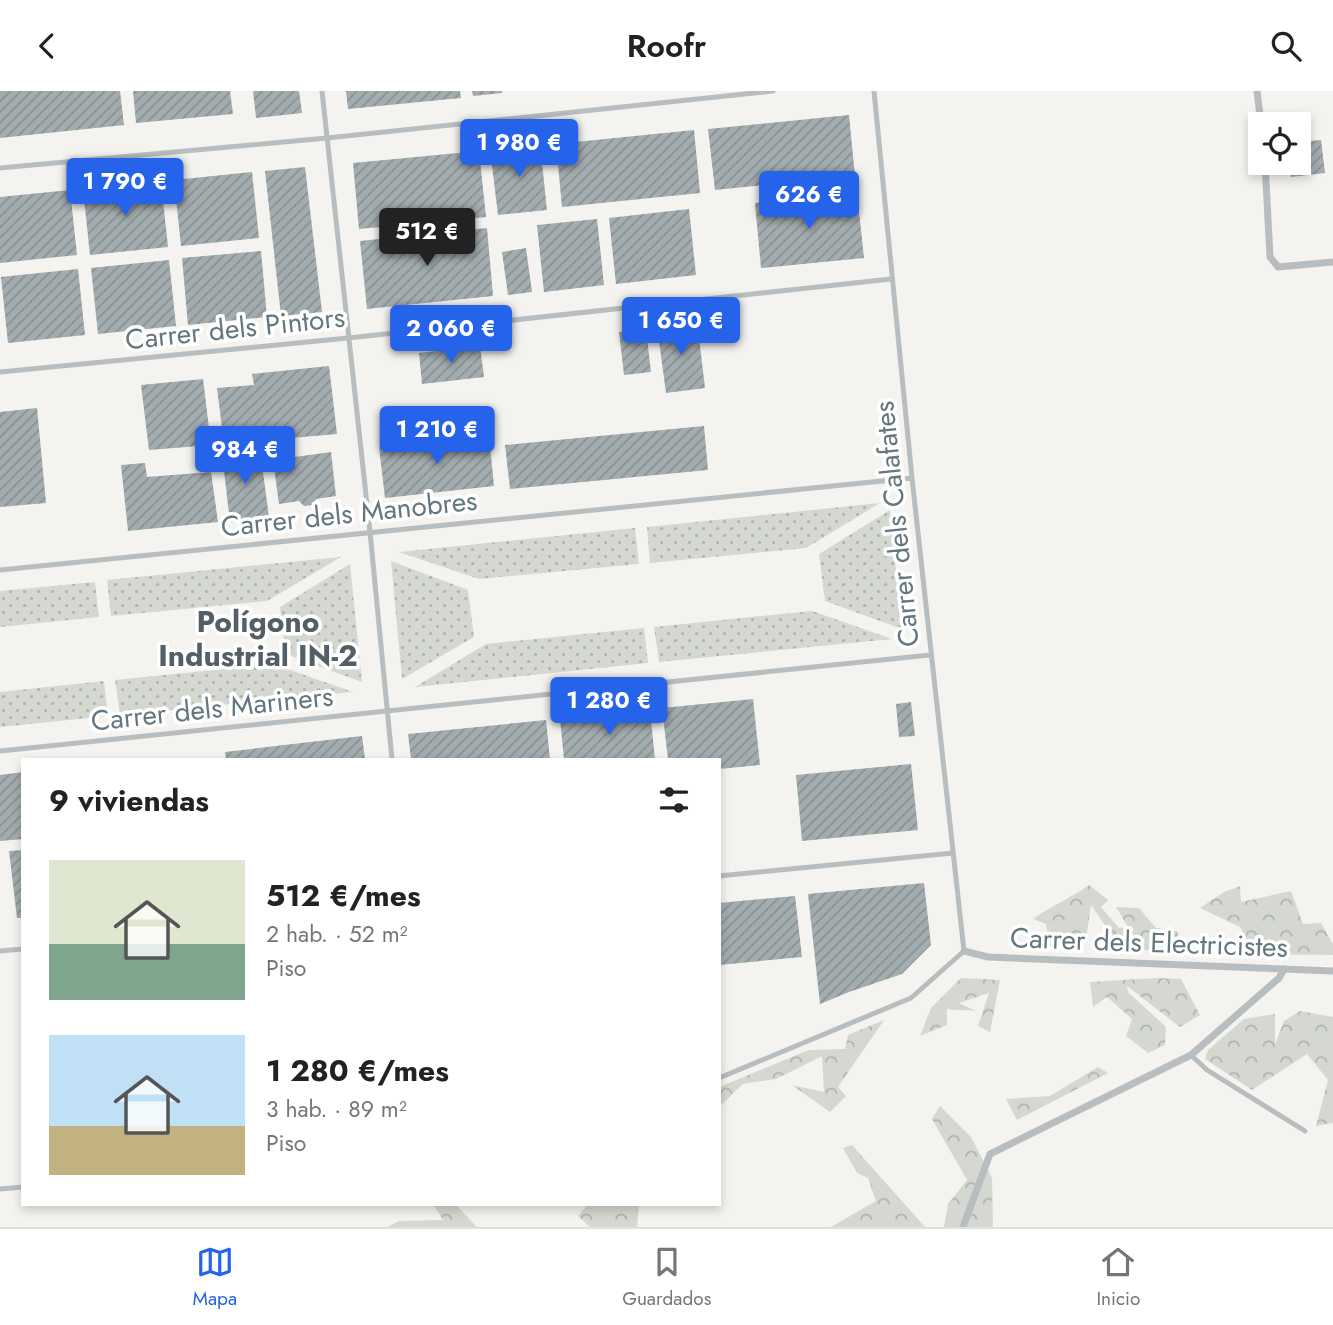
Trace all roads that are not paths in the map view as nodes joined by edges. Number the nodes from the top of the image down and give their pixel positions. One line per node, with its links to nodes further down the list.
1 (322, 91): 6 (lane)
2 (774, 91): 6 (lane)
3 (874, 91): 10 (lane, Carrer dels Calafates)
4 (1257, 91): 5 (street)
5 (1260, 112)
6 (327, 138): 7 (lane); 11 (lane)
7 (0, 168)
8 (1266, 175): 9 (street)
9 (1333, 262)
10 (891, 279): 11 (lane, Carrer dels Pintors); 13 (lane, Carrer dels Calafates)
11 (348, 338): 12 (lane, Carrer dels Pintors); 14 (lane)
12 (0, 372)
13 (912, 478): 14 (lane, Carrer dels Manobres); 16 (lane, Carrer dels Calafates)
14 (370, 532): 15 (lane, Carrer dels Manobres); 17 (lane)
15 (0, 570)
16 (930, 655): 17 (lane, Carrer dels Mariners); 20 (lane, Carrer dels Calafates)
17 (387, 710): 18 (lane, Carrer dels Mariners); 19 (lane)
18 (0, 751)
19 (392, 758)
20 (953, 853): 21 (lane); 24 (lane, Carrer dels Calafates)
21 (721, 876)
22 (21, 949): 23 (lane)
23 (0, 951)
24 (964, 951): 25 (street, Carrer dels Electricistes); 28 (lane)
25 (1284, 969): 26 (street, Carrer dels Electricistes); 27 (street)
26 (1333, 971)
27 (1191, 1055): 29 (lane); 32 (street)
28 (721, 1076)
29 (1306, 1132)
30 (21, 1187): 31 (lane)
31 (0, 1189)
32 (963, 1227)

